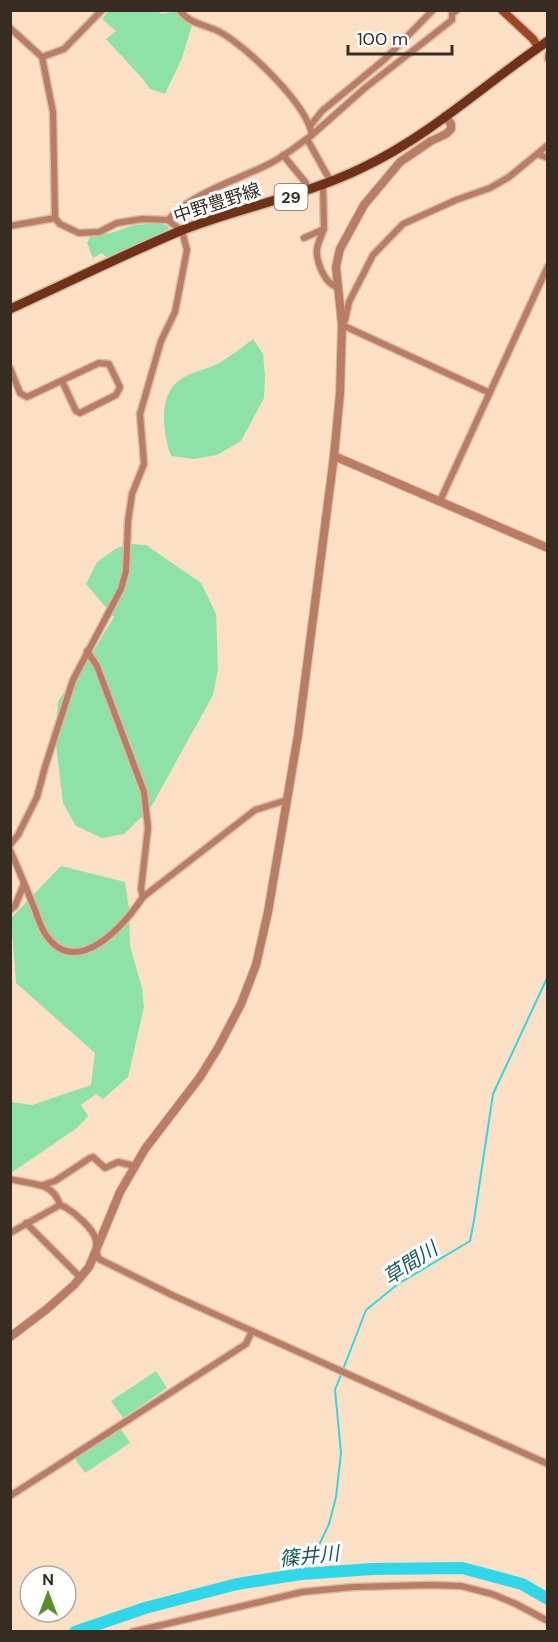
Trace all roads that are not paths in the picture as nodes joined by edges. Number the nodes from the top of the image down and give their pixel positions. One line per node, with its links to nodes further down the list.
1 (102, 10): 9 (street)
2 (180, 10): 11 (street)
3 (434, 10): 11 (street)
4 (457, 10): 12 (street)
5 (502, 10): 8 (main road)
6 (10, 28): 9 (street)
7 (548, 41): 8 (main road, 中野豊野線 / 29)
8 (538, 47): 10 (main road, 中野豊野線 / 29)
9 (42, 57): 19 (street)
10 (445, 116): 17 (main road, 中野豊野線 / 29); 26 (street)
11 (310, 126): 12 (street)
12 (310, 137): 15 (street); 17 (street)
13 (548, 145): 14 (street)
14 (537, 154): 16 (street); 28 (street)
15 (283, 155): 18 (street); 20 (street)
16 (548, 159)
17 (327, 184): 18 (main road, 中野豊野線 / 29); 22 (street)
18 (302, 193): 23 (main road, 中野豊野線 / 29)
19 (55, 218): 20 (street); 21 (street)
20 (168, 220): 23 (street)
21 (10, 226)
22 (324, 229): 24 (street); 26 (street)
23 (182, 231): 27 (main road, 中野豊野線 / 29); 35 (street)
24 (304, 238)
25 (548, 266): 31 (street)
26 (337, 287): 28 (street)
27 (10, 309)
28 (342, 325): 31 (street); 32 (street)
29 (10, 368): 30 (street)
30 (62, 381): 30 (street)
31 (490, 393): 33 (street)
32 (334, 456): 33 (street); 36 (street)
33 (440, 501): 34 (street)
34 (548, 548)
35 (87, 651): 37 (street); 40 (street)
36 (287, 800): 40 (street); 42 (street)
37 (10, 845)
38 (10, 850): 39 (street)
39 (24, 884): 40 (street); 41 (street)
40 (143, 897)
41 (10, 909)
42 (135, 1166): 44 (street); 48 (street)
43 (10, 1179): 44 (street)
44 (43, 1185): 45 (street)
45 (60, 1205): 46 (street); 48 (street)
46 (26, 1223): 47 (street); 49 (street)
47 (10, 1233)
48 (96, 1254): 49 (street); 50 (street)
49 (80, 1277): 51 (street)
50 (252, 1330): 52 (street); 53 (street)
51 (10, 1336)
52 (548, 1464)
53 (10, 1496)
54 (548, 1621): 55 (street)
55 (132, 1632)

